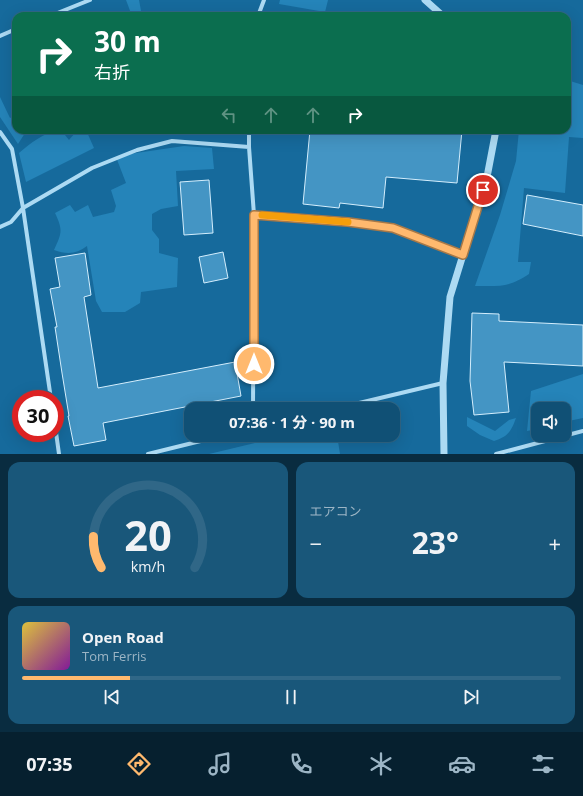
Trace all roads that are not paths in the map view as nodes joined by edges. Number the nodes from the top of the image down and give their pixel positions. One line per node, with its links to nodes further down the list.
1 (90, 0): 4 (street)
2 (264, 0): 5 (street)
3 (426, 0): 6 (street)
4 (60, 12)
5 (260, 12)
6 (439, 12)
7 (12, 31): 8 (street)
8 (0, 36)
9 (0, 132): 13 (street)
10 (248, 134): 12 (street)
11 (495, 134): 16 (street)
12 (249, 147): 13 (street); 14 (street)
13 (23, 208): 15 (street); 18 (street)
14 (254, 215): 16 (street); 19 (street)
15 (0, 228)
16 (463, 255): 17 (street)
17 (443, 383): 20 (street); 26 (street)
18 (50, 390)
19 (253, 402)
20 (363, 402)
21 (583, 431): 27 (street)
22 (57, 442): 24 (street)
23 (197, 442): 25 (street)
24 (59, 454)
25 (148, 454)
26 (444, 454)
27 (496, 454)

